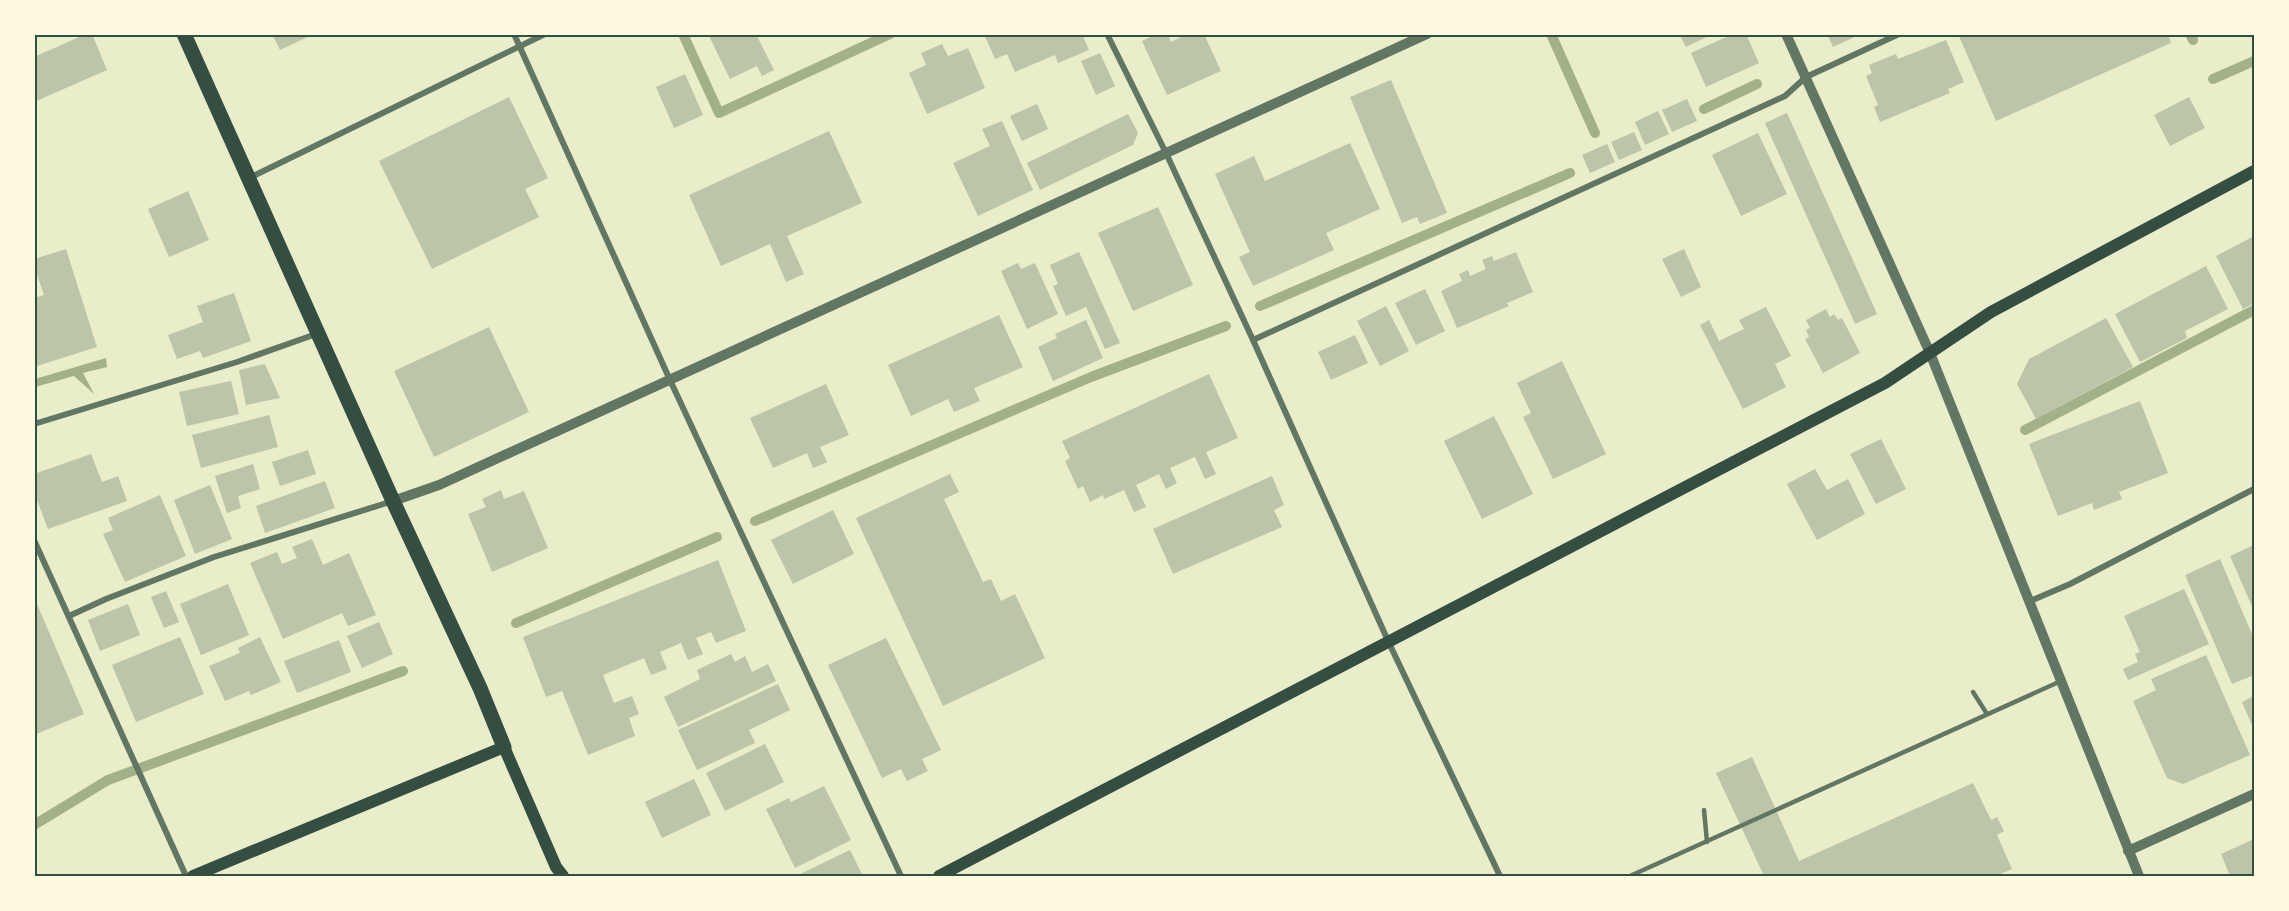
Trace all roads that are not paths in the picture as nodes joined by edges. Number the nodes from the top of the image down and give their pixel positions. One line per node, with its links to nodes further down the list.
1 (184, 34): 12 (main road)
2 (514, 34): 8 (street)
3 (545, 34): 8 (street)
4 (1107, 34): 10 (street)
5 (1427, 34): 10 (street)
6 (1786, 34): 9 (street)
7 (1899, 34): 9 (street)
8 (520, 46): 12 (street); 16 (street)
9 (1806, 78): 14 (street); 15 (street)
10 (1166, 153): 14 (street); 16 (street)
11 (2254, 171): 15 (main road)
12 (249, 178): 13 (main road)
13 (319, 333): 17 (street); 19 (main road)
14 (1253, 340): 23 (street)
15 (1930, 353): 21 (street); 23 (main road)
16 (670, 380): 19 (street); 35 (street)
17 (34, 424)
18 (2254, 489): 21 (street)
19 (393, 501): 22 (street); 27 (main road)
20 (34, 540): 22 (street)
21 (2031, 601): 24 (street)
22 (69, 616): 32 (street)
23 (1389, 643): 36 (main road); 37 (street)
24 (2061, 681): 26 (lane); 31 (street)
25 (1973, 692): 26 (lane)
26 (1987, 714): 30 (lane)
27 (504, 747): 33 (main road); 34 (main road)
28 (2254, 794): 31 (street)
29 (1704, 810): 30 (lane)
30 (1707, 842): 38 (lane)
31 (2128, 851): 39 (street)
32 (186, 876)
33 (193, 876)
34 (563, 876)
35 (901, 876)
36 (939, 876)
37 (1500, 876)
38 (1630, 876)
39 (2139, 876)

